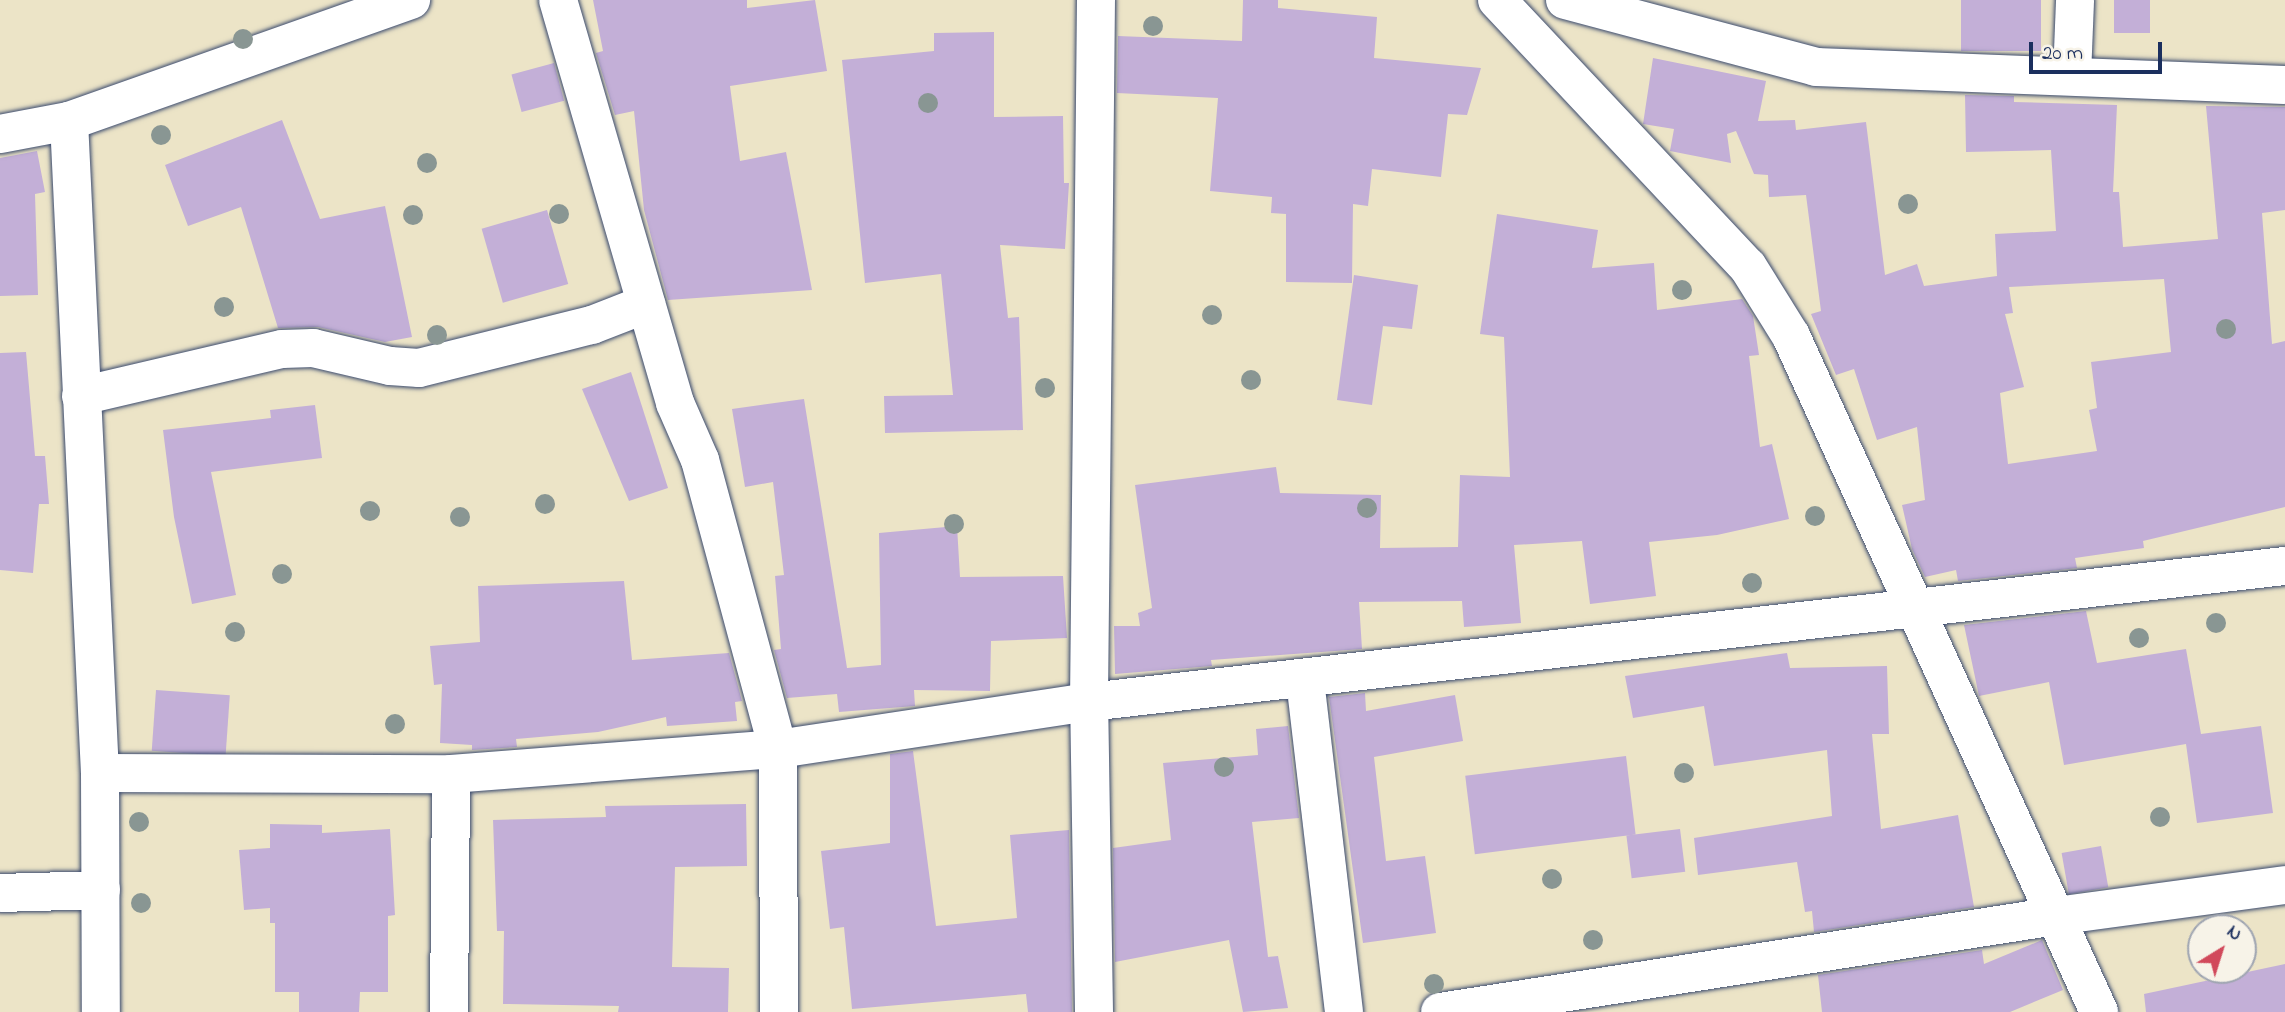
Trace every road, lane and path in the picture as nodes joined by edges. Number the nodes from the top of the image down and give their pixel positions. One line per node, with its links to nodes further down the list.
1 (411, 0): 9 (street)
2 (558, 0): 11 (street)
3 (1096, 0): 16 (street)
4 (1497, 0): 14 (street)
5 (1565, 0): 7 (street)
6 (2075, 0): 7 (street)
7 (2072, 76): 8 (street)
8 (2285, 85)
9 (69, 121): 10 (street); 12 (street)
10 (0, 134)
11 (646, 304): 12 (street); 17 (street)
12 (81, 396): 18 (street)
13 (2285, 566): 14 (street)
14 (1918, 609): 15 (street); 23 (street)
15 (1305, 680): 16 (street); 28 (street)
16 (1089, 702): 17 (street); 27 (street)
17 (778, 749): 19 (street); 26 (street)
18 (100, 773): 19 (street); 21 (street)
19 (452, 774): 25 (street)
20 (2285, 885): 23 (street)
21 (101, 890): 22 (street); 24 (street)
22 (0, 893)
23 (2056, 916): 29 (street); 30 (street)
24 (101, 1012)
25 (450, 1012)
26 (779, 1012)
27 (1094, 1012)
28 (1344, 1012)
29 (1440, 1012)
30 (2099, 1012)

